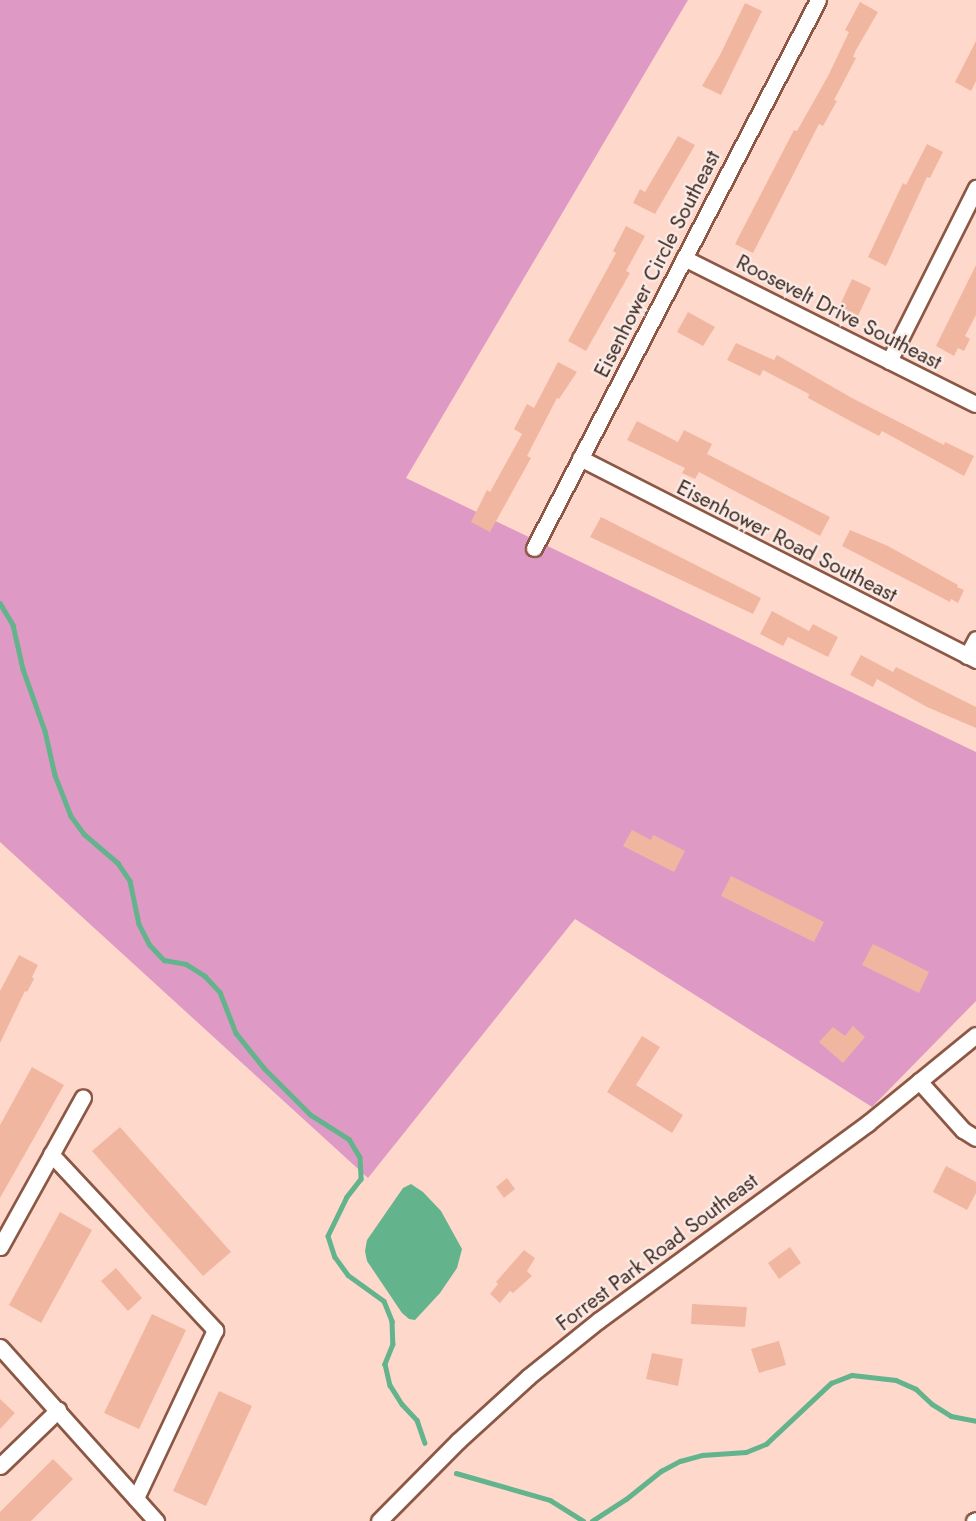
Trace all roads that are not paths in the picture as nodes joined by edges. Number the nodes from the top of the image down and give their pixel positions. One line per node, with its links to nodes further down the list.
1 (815, 1): 3 (street, Eisenhower Circle Southeast)
2 (976, 188): 4 (street)
3 (684, 258): 4 (street, Roosevelt Drive Southeast); 6 (street, Eisenhower Circle Southeast)
4 (889, 361): 5 (street, Roosevelt Drive Southeast)
5 (976, 404)
6 (580, 458): 7 (street, Eisenhower Circle Southeast); 9 (street, Eisenhower Road Southeast)
7 (534, 548)
8 (976, 639): 9 (street)
9 (972, 658)
10 (976, 1035): 11 (street, Forrest Park Road Southeast)
11 (919, 1082): 13 (street); 21 (street, Forrest Park Road Southeast)
12 (83, 1097): 14 (street)
13 (976, 1138)
14 (51, 1154): 15 (street); 19 (street)
15 (0, 1247)
16 (0, 1347): 17 (street)
17 (58, 1410): 18 (street); 19 (street)
18 (0, 1466)
19 (136, 1498): 20 (street)
20 (156, 1521)
21 (379, 1521)

